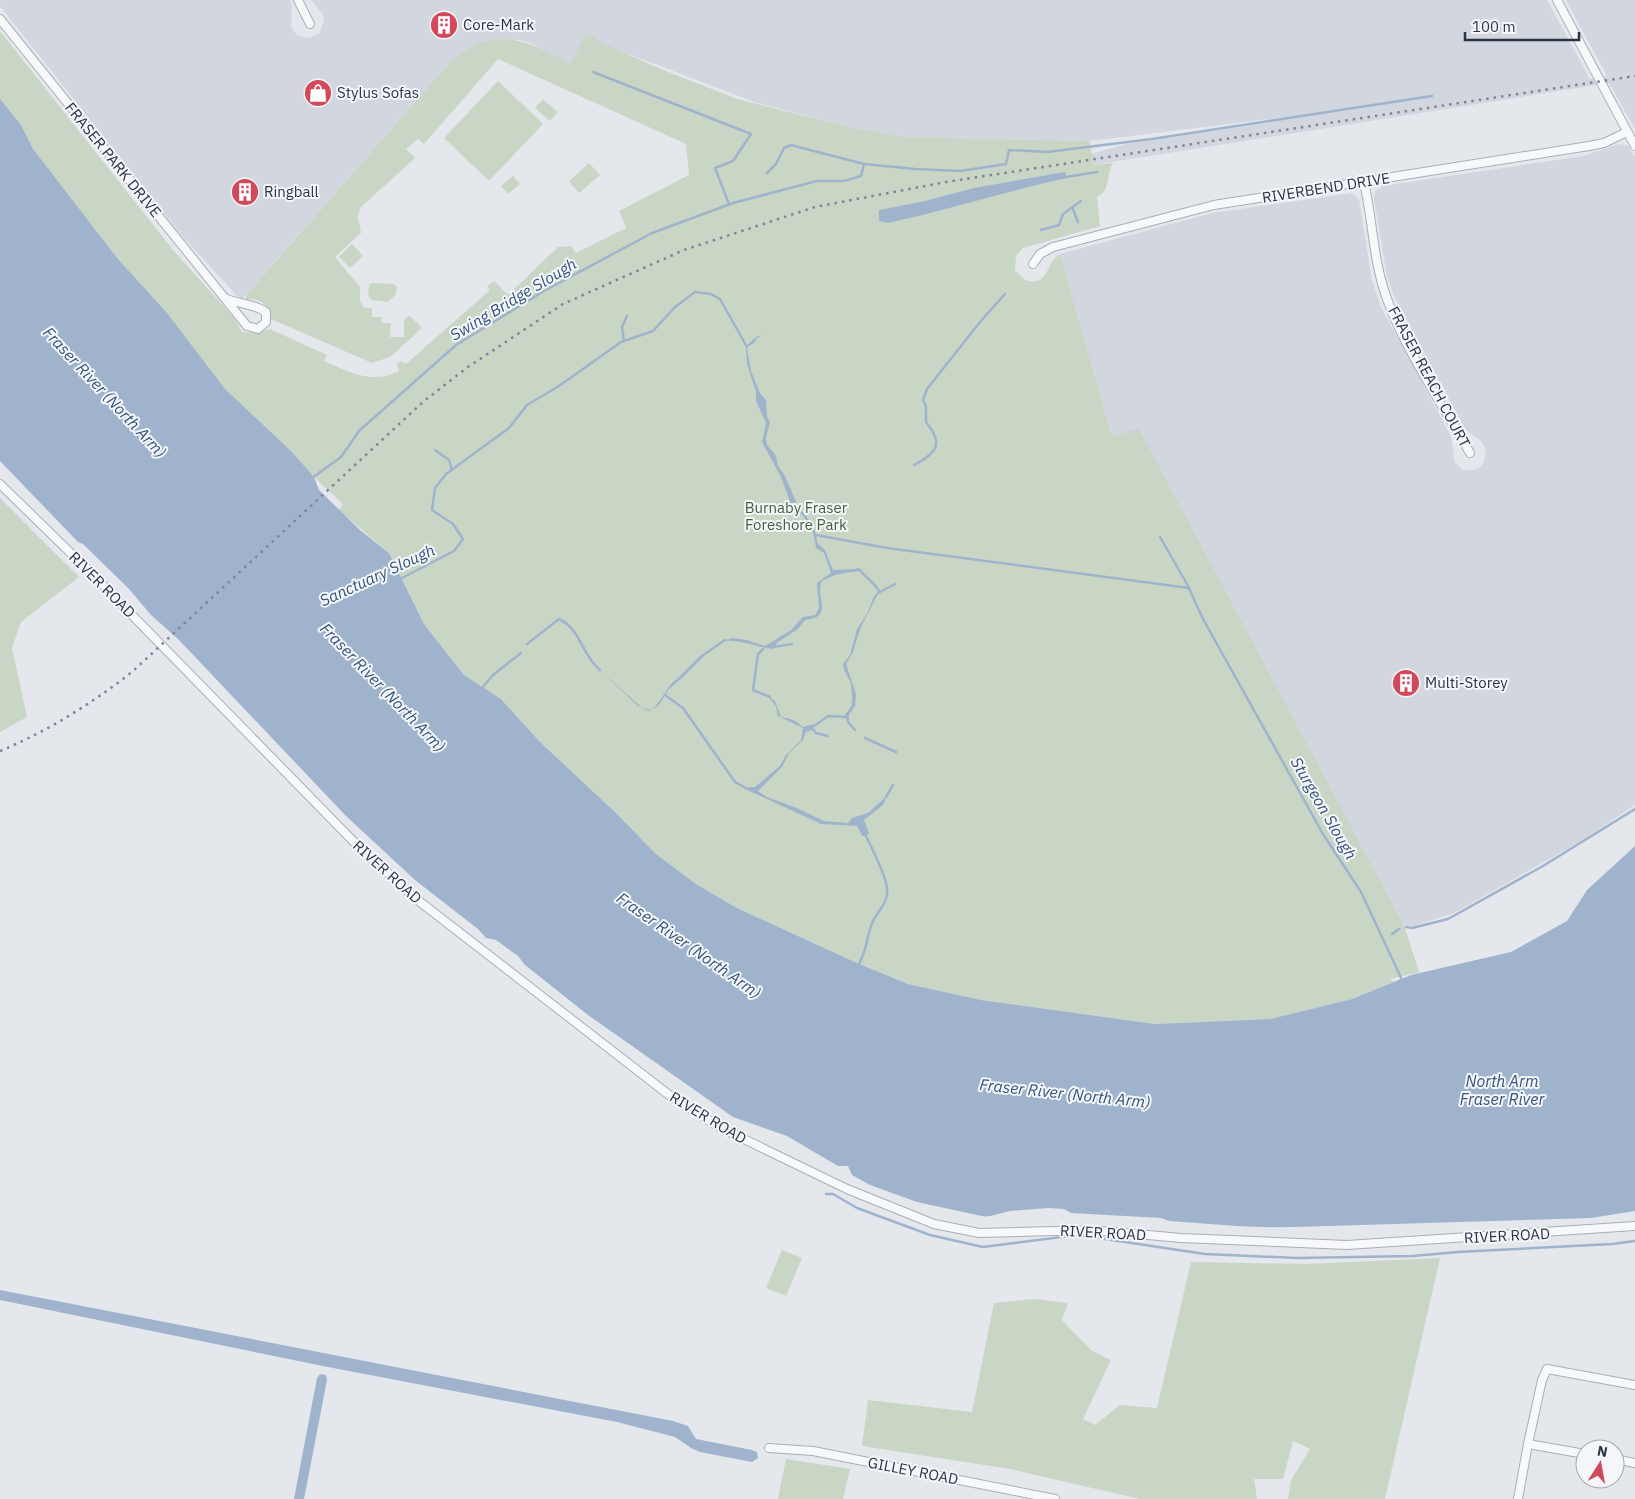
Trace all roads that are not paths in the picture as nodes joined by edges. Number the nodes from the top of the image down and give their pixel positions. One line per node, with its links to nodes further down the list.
1 (298, 0): 4 (street)
2 (1557, 0): 5 (street)
3 (0, 19): 9 (street, FRASER PARK DRIVE)
4 (310, 24)
5 (1627, 132): 6 (street); 7 (street, RIVERBEND DRIVE)
6 (1635, 146)
7 (1364, 182): 8 (street, RIVERBEND DRIVE); 10 (street, FRASER REACH COURT)
8 (1034, 264)
9 (227, 299): 9 (street, FRASER PARK DRIVE)
10 (1470, 454)
11 (0, 484): 12 (street, RIVER ROAD)
12 (1635, 1226)
13 (1635, 1385): 14 (street)
14 (1528, 1444): 16 (street); 18 (street)
15 (769, 1448): 17 (street, GILLEY ROAD)
16 (1575, 1452)
17 (1055, 1499)
18 (1518, 1499)

